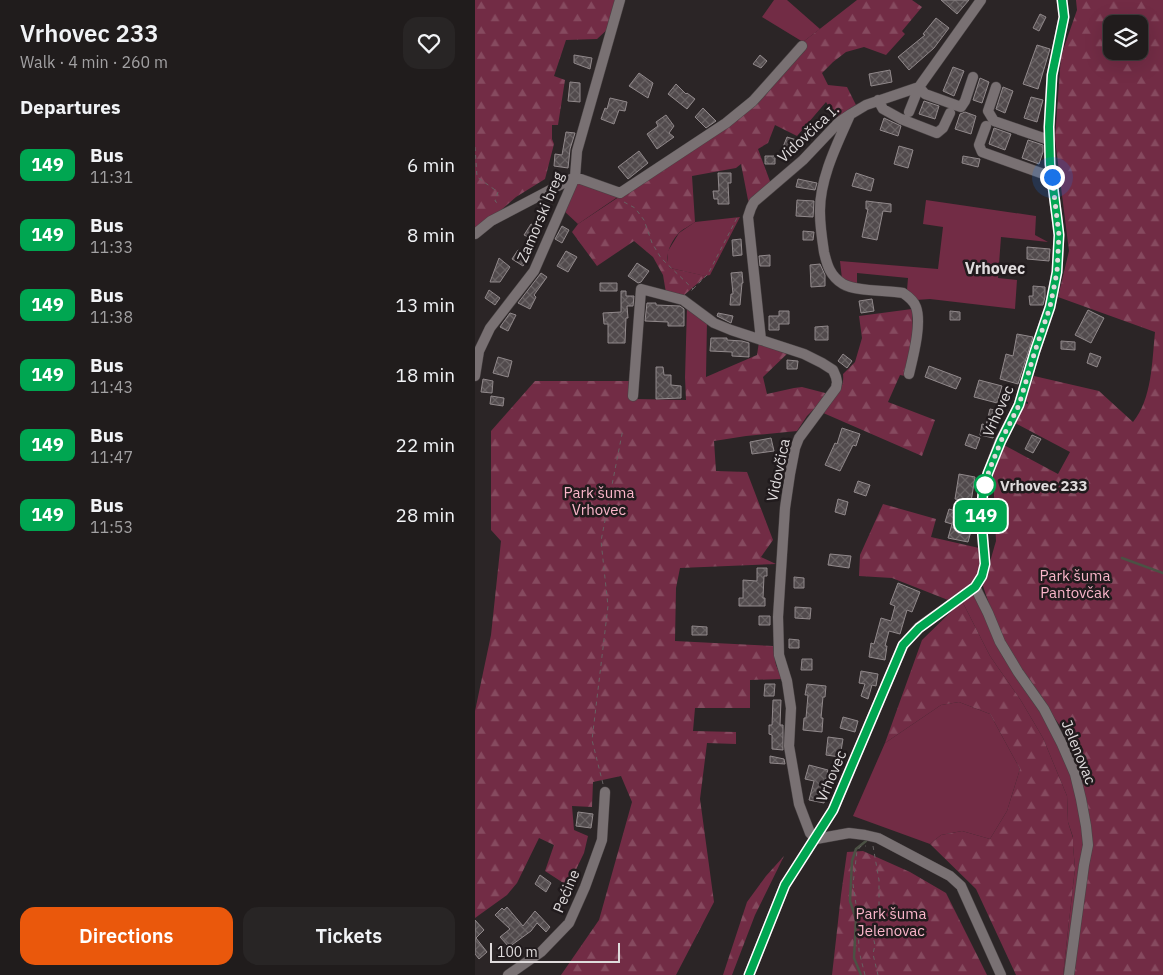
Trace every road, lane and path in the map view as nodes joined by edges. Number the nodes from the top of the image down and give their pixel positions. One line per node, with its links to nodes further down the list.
1 (620, 0): 15 (street, Zamorski breg)
2 (981, 0): 6 (street)
3 (1062, 0): 13 (street, Vrhovec)
4 (802, 46): 17 (street)
5 (973, 77): 6 (street)
6 (919, 87): 8 (street, Vidovčica I.); 9 (street)
7 (996, 87): 13 (street)
8 (878, 100): 10 (street); 11 (street, Vidovčica I.)
9 (909, 112)
10 (950, 113)
11 (851, 114): 18 (street, Vidovčica I.); 24 (street)
12 (987, 126): 16 (street)
13 (1049, 140): 16 (street, Vrhovec)
14 (475, 147): 19 (path)
15 (575, 177): 17 (street); 19 (street); 25 (street, Zamorski breg)
16 (1052, 177): 28 (street, Vrhovec)
17 (620, 193): 21 (path)
18 (751, 208): 21 (path); 23 (street)
19 (509, 212): 20 (street)
20 (475, 234)
21 (693, 289): 22 (path)
22 (683, 300): 23 (street, Vidovčica); 26 (street, Vidovčica)
23 (761, 340): 30 (street, Vidovčica)
24 (909, 374)
25 (475, 376)
26 (633, 396)
27 (623, 429): 29 (path)
28 (975, 587): 30 (street, Vrhovec); 36 (street, Jelenovac)
29 (605, 792): 31 (street, Pećine)
30 (816, 838): 32 (street, Vrhovec); 35 (street)
31 (508, 975)
32 (749, 975)
33 (865, 975): 34 (path)
34 (879, 975)
35 (1001, 975)
36 (1069, 975)

